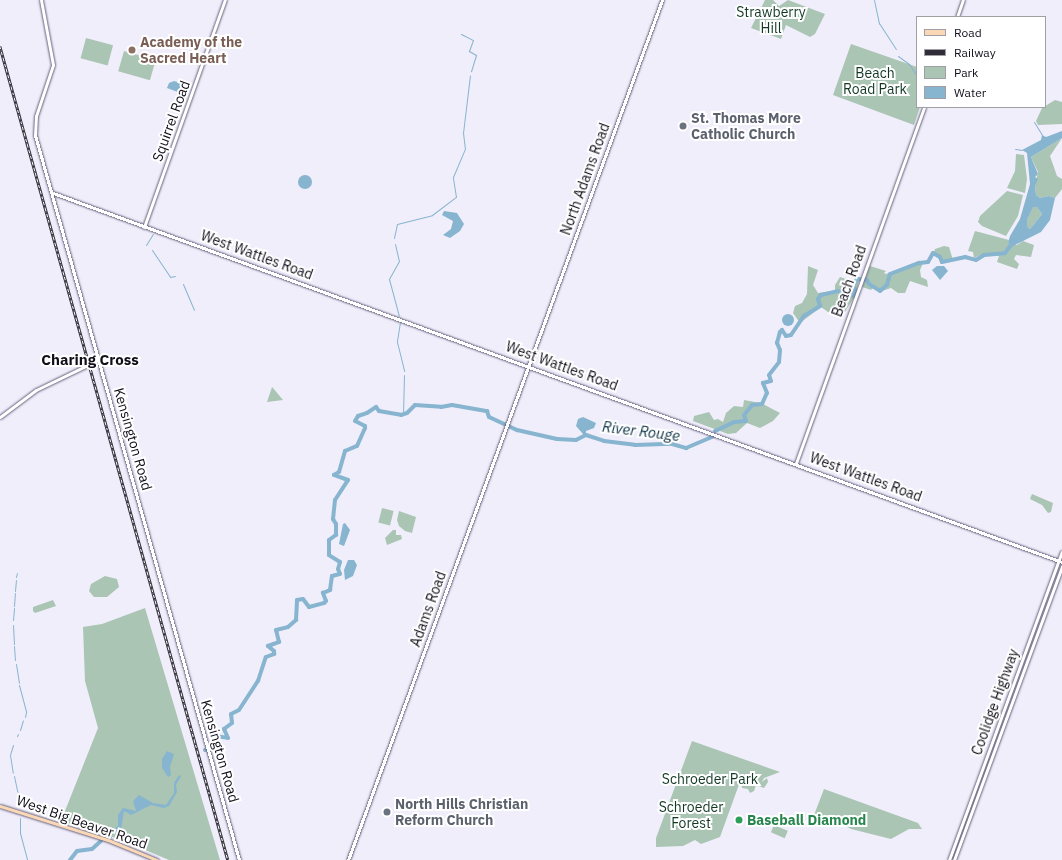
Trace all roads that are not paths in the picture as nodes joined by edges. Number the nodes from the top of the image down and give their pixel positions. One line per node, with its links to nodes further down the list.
1 (42, 0): 7 (street, Kensington Road)
2 (225, 0): 8 (street, Squirrel Road)
3 (662, 0): 10 (street, North Adams Road)
4 (963, 0): 5 (street)
5 (957, 16)
6 (924, 108): 12 (street, Beach Road)
7 (53, 193): 8 (street, West Wattles Road); 9 (street, Kensington Road)
8 (144, 227): 10 (street, West Wattles Road)
9 (100, 359): 11 (street); 20 (street, Kensington Road)
10 (529, 365): 12 (street, West Wattles Road); 21 (street, Adams Road)
11 (0, 416)
12 (796, 463): 14 (street, West Wattles Road)
13 (1062, 552): 14 (street, Coolidge Highway)
14 (1060, 561): 17 (street, Coolidge Highway)
15 (1062, 566): 18 (street, Coolidge Highway)
16 (0, 806): 19 (main road, West Big Beaver Road)
17 (951, 855): 18 (street); 22 (street, Coolidge Highway)
18 (954, 859)
19 (157, 860)
20 (239, 860)
21 (348, 860)
22 (949, 860)

